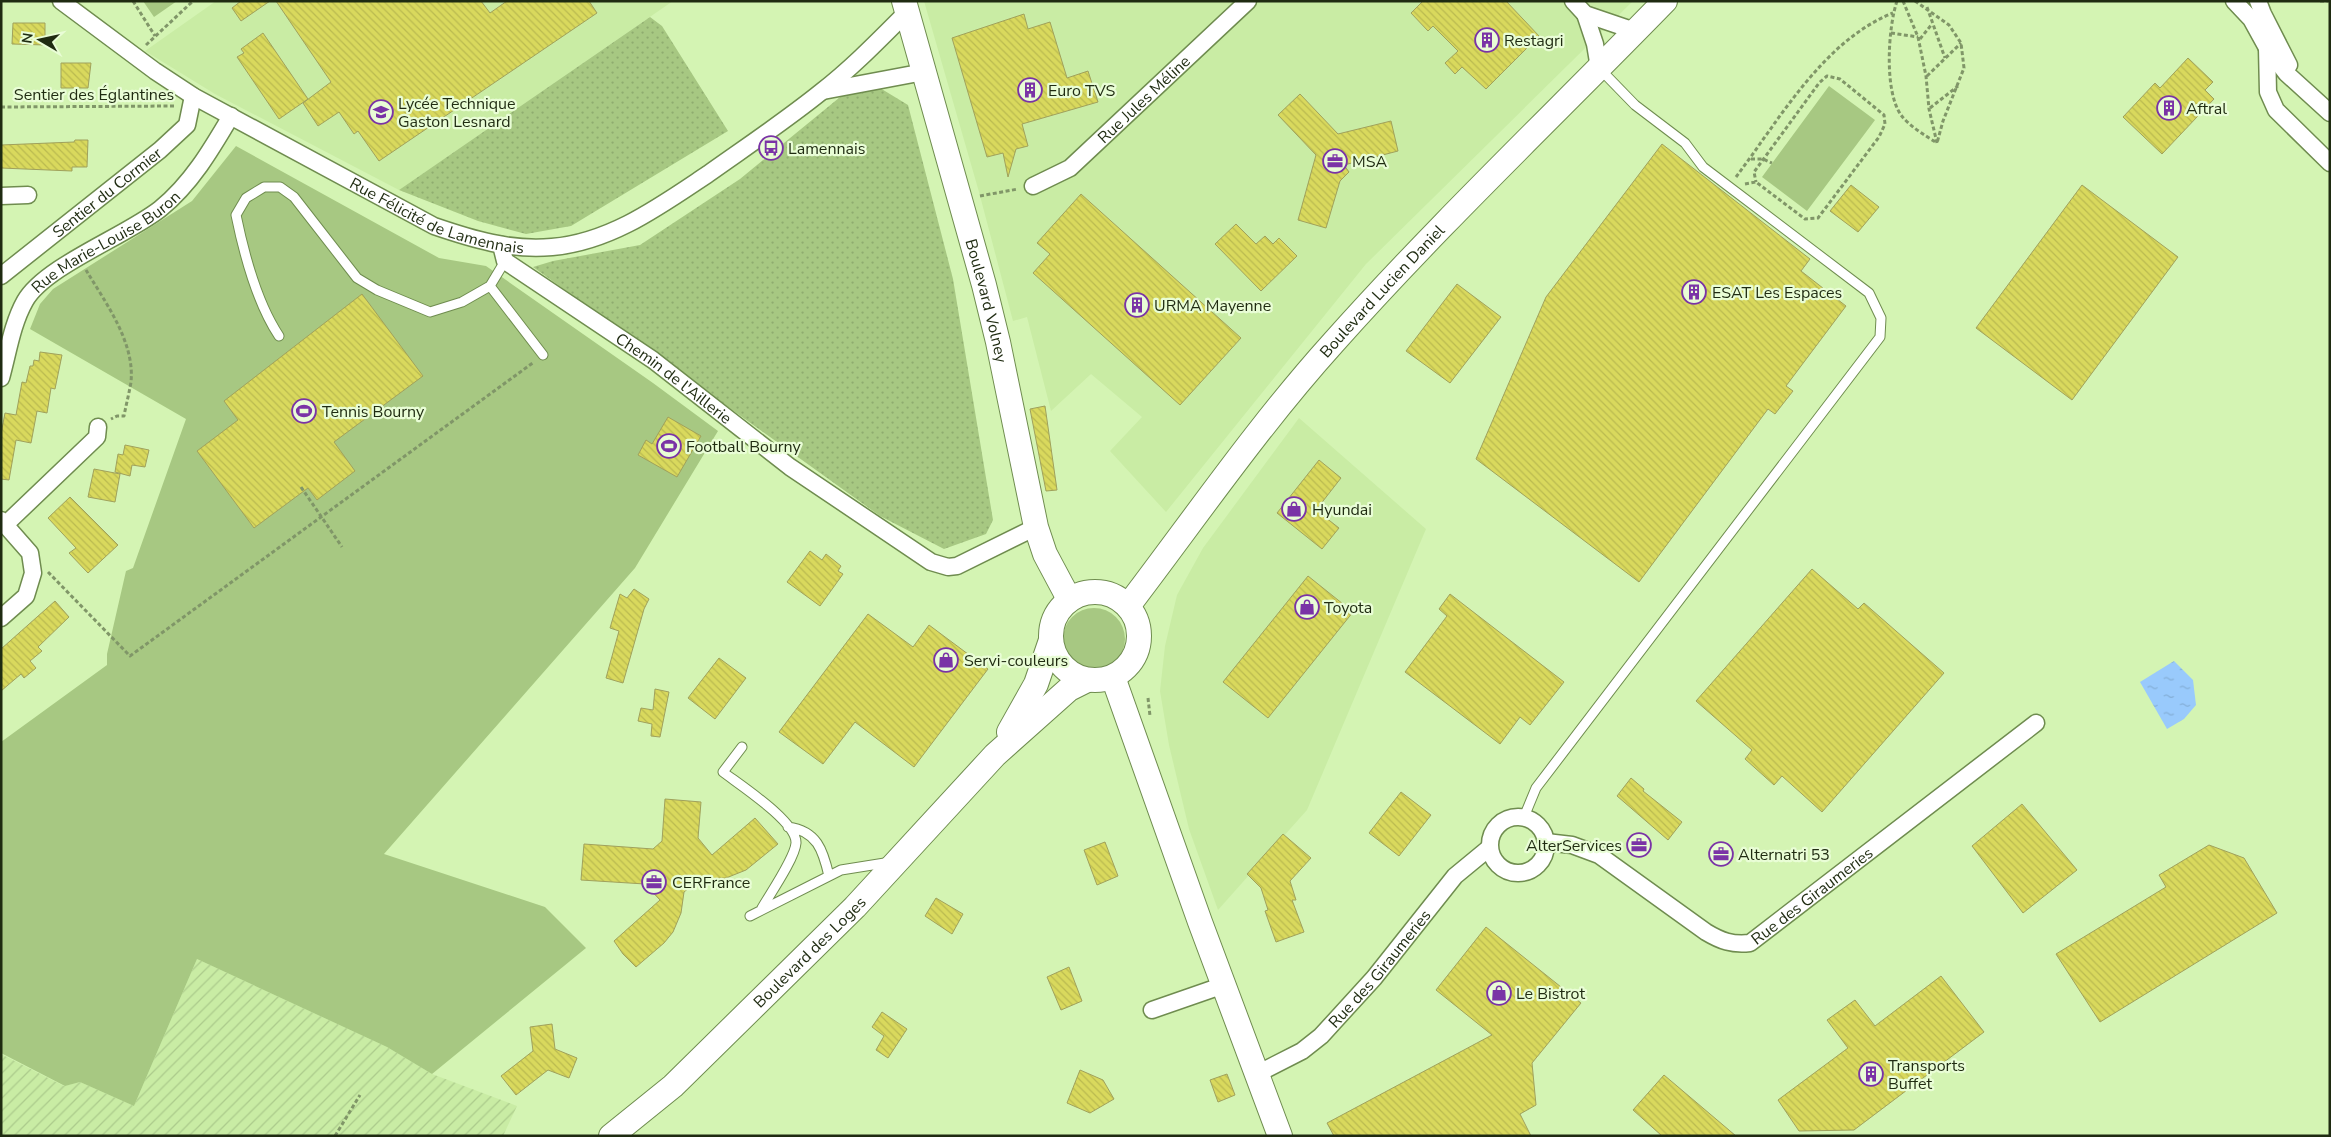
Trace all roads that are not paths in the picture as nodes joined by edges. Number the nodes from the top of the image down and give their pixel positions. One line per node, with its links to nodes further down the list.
1 (61, 1): 15 (street, Rue Félicité de Lamennais)
2 (1248, 1): 19 (street, Rue Jules Méline)
3 (1573, 1): 8 (street)
4 (1665, 1): 9 (main road, Boulevard Lucien Daniel)
5 (2234, 1): 10 (street)
6 (2258, 1): 13 (street)
7 (906, 7): 12 (main road, Boulevard Volney); 14 (street, Rue Félicité de Lamennais)
8 (1585, 14): 9 (street); 11 (street)
9 (1634, 31): 11 (main road, Boulevard Lucien Daniel)
10 (2267, 48): 13 (street); 18 (street)
11 (1599, 68): 33 (main road, Boulevard Lucien Daniel); 41 (lane)
12 (924, 72): 14 (street, Rue Félicité de Lamennais); 31 (main road, Boulevard Volney)
13 (2300, 84): 16 (street)
14 (822, 91): 22 (street, Rue Félicité de Lamennais)
15 (188, 101): 17 (street, Rue Félicité de Lamennais); 24 (street, Sentier du Cormier)
16 (2330, 113)
17 (232, 116): 22 (street, Rue Félicité de Lamennais); 28 (street, Rue Marie-Louise Buron)
18 (2330, 163)
19 (1033, 186)
20 (28, 195): 21 (street)
21 (1, 196)
22 (501, 245): 23 (street)
23 (505, 262): 25 (lane); 31 (street, Chemin de l'Aillerie)
24 (1, 276)
25 (490, 286): 26 (lane); 27 (lane)
26 (279, 336)
27 (543, 355)
28 (1, 378)
29 (98, 427): 30 (street)
30 (4, 522): 34 (street)
31 (1036, 527): 32 (main road, Boulevard Volney)
32 (1069, 599): 33 (main road); 35 (main road)
33 (1128, 606): 36 (main road)
34 (1, 618)
35 (1051, 640): 37 (main road); 40 (main road, Boulevard des Loges)
36 (1113, 677): 37 (main road); 49 (main road)
37 (1087, 680): 40 (main road, Boulevard des Loges)
38 (2036, 723): 43 (street, Rue des Giraumeries)
39 (742, 747): 42 (lane)
40 (995, 755): 45 (main road, Boulevard des Loges)
41 (1524, 817): 43 (street); 44 (street, Rue des Giraumeries)
42 (788, 827): 46 (lane); 47 (lane)
43 (1546, 842): 44 (street)
44 (1489, 848): 51 (street, Rue des Giraumeries)
45 (899, 862): 46 (lane); 52 (main road, Boulevard des Loges)
46 (829, 876): 47 (lane)
47 (762, 908): 48 (lane)
48 (750, 916)
49 (1224, 985): 50 (street); 51 (main road)
50 (1152, 1010)
51 (1257, 1074): 53 (main road)
52 (612, 1136)
53 (1280, 1136)

